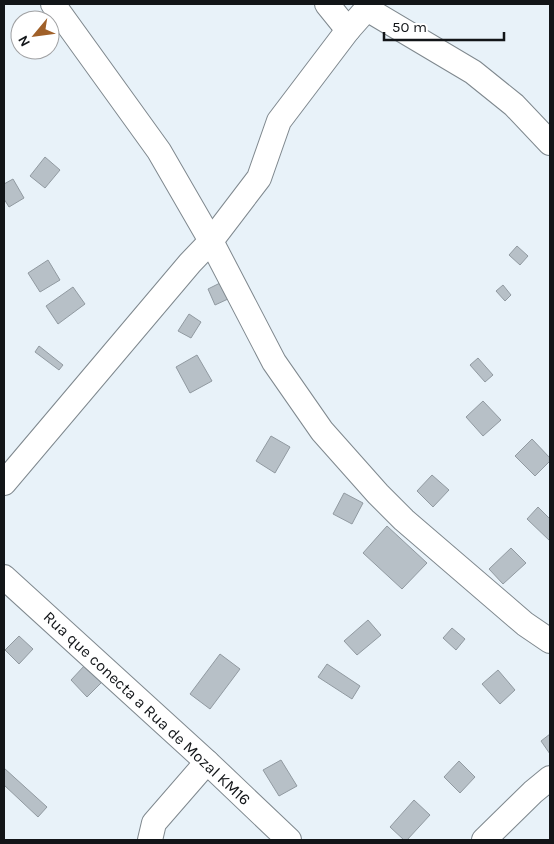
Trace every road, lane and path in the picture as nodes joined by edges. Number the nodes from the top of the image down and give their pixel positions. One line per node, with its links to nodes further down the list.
1 (53, 4): 6 (street)
2 (327, 4): 4 (street)
3 (369, 6): 4 (street); 5 (street)
4 (348, 30): 6 (street)
5 (550, 143)
6 (211, 241): 7 (street); 9 (street)
7 (4, 483)
8 (4, 577): 10 (street, Rua que conecta a Rua de Mozal KM16)
9 (550, 641)
10 (206, 762): 12 (street); 13 (street, Rua que conecta a Rua de Mozal KM16)
11 (550, 778): 14 (street)
12 (150, 840)
13 (288, 840)
14 (484, 840)

